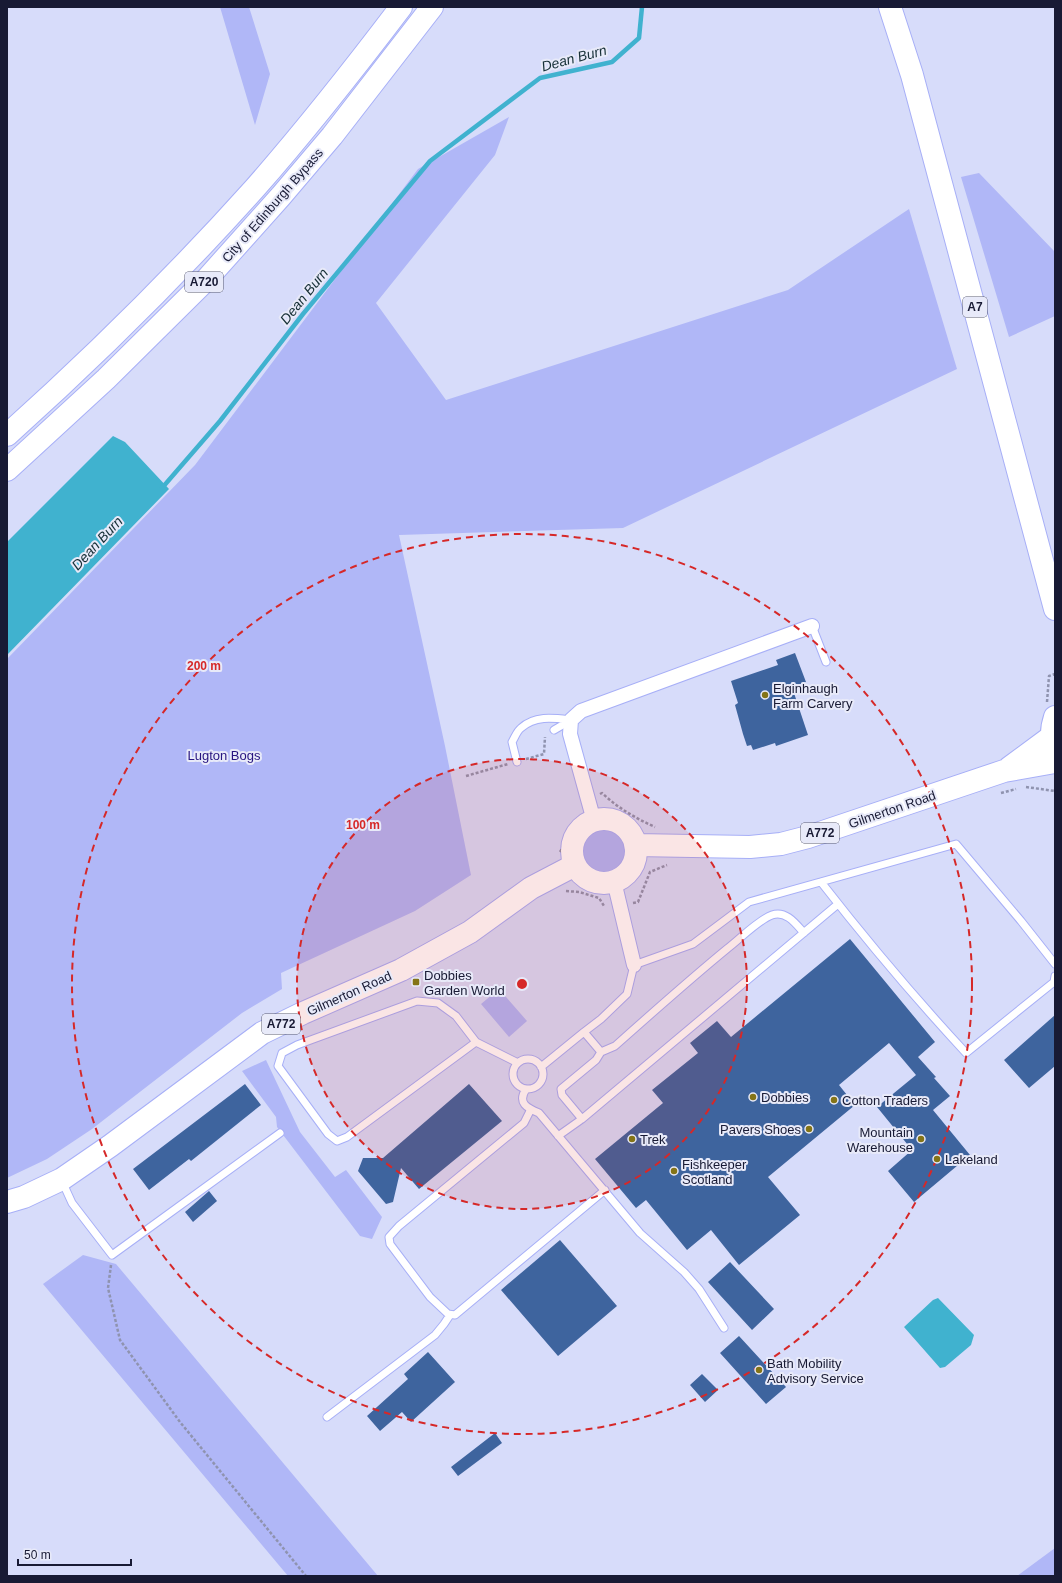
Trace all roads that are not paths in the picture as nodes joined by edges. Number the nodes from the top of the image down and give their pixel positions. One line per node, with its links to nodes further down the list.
1 (401, 7): 4 (main road, City of Edinburgh Bypass / A720)
2 (432, 7): 5 (main road, City of Edinburgh Bypass / A720)
3 (890, 7): 6 (main road, A7)
4 (7, 435)
5 (7, 470)
6 (1055, 609)
7 (812, 626): 8 (lane); 9 (street)
8 (826, 662)
9 (571, 720): 11 (lane); 12 (lane); 15 (street)
10 (1052, 728): 14 (main road, Gilmerton Road / A772)
11 (554, 730)
12 (517, 762)
13 (1055, 762): 14 (main road, Gilmerton Road / A772)
14 (1004, 771): 16 (main road, Gilmerton Road / A772)
15 (594, 821): 16 (main road); 17 (main road)
16 (635, 845): 18 (main road)
17 (567, 859): 18 (main road); 35 (main road, Gilmerton Road / A772)
18 (614, 881): 23 (street)
19 (821, 882): 20 (lane); 22 (lane); 23 (lane)
20 (838, 904): 21 (lane); 24 (lane)
21 (804, 933): 27 (lane); 32 (lane)
22 (1055, 964)
23 (634, 965): 25 (lane)
24 (1055, 976)
25 (584, 1032): 27 (lane); 29 (lane)
26 (476, 1042): 26 (lane); 28 (lane)
27 (601, 1052): 32 (lane)
28 (518, 1063): 29 (lane); 30 (lane)
29 (541, 1067): 30 (lane)
30 (526, 1089): 31 (lane)
31 (529, 1108): 34 (lane); 38 (lane)
32 (582, 1119): 34 (lane)
33 (280, 1133): 35 (lane)
34 (558, 1136): 36 (lane)
35 (62, 1179): 37 (main road, Gilmerton Road / A772)
36 (605, 1190): 38 (lane); 39 (lane)
37 (7, 1202)
38 (450, 1314): 40 (lane)
39 (724, 1328)
40 (327, 1417)

